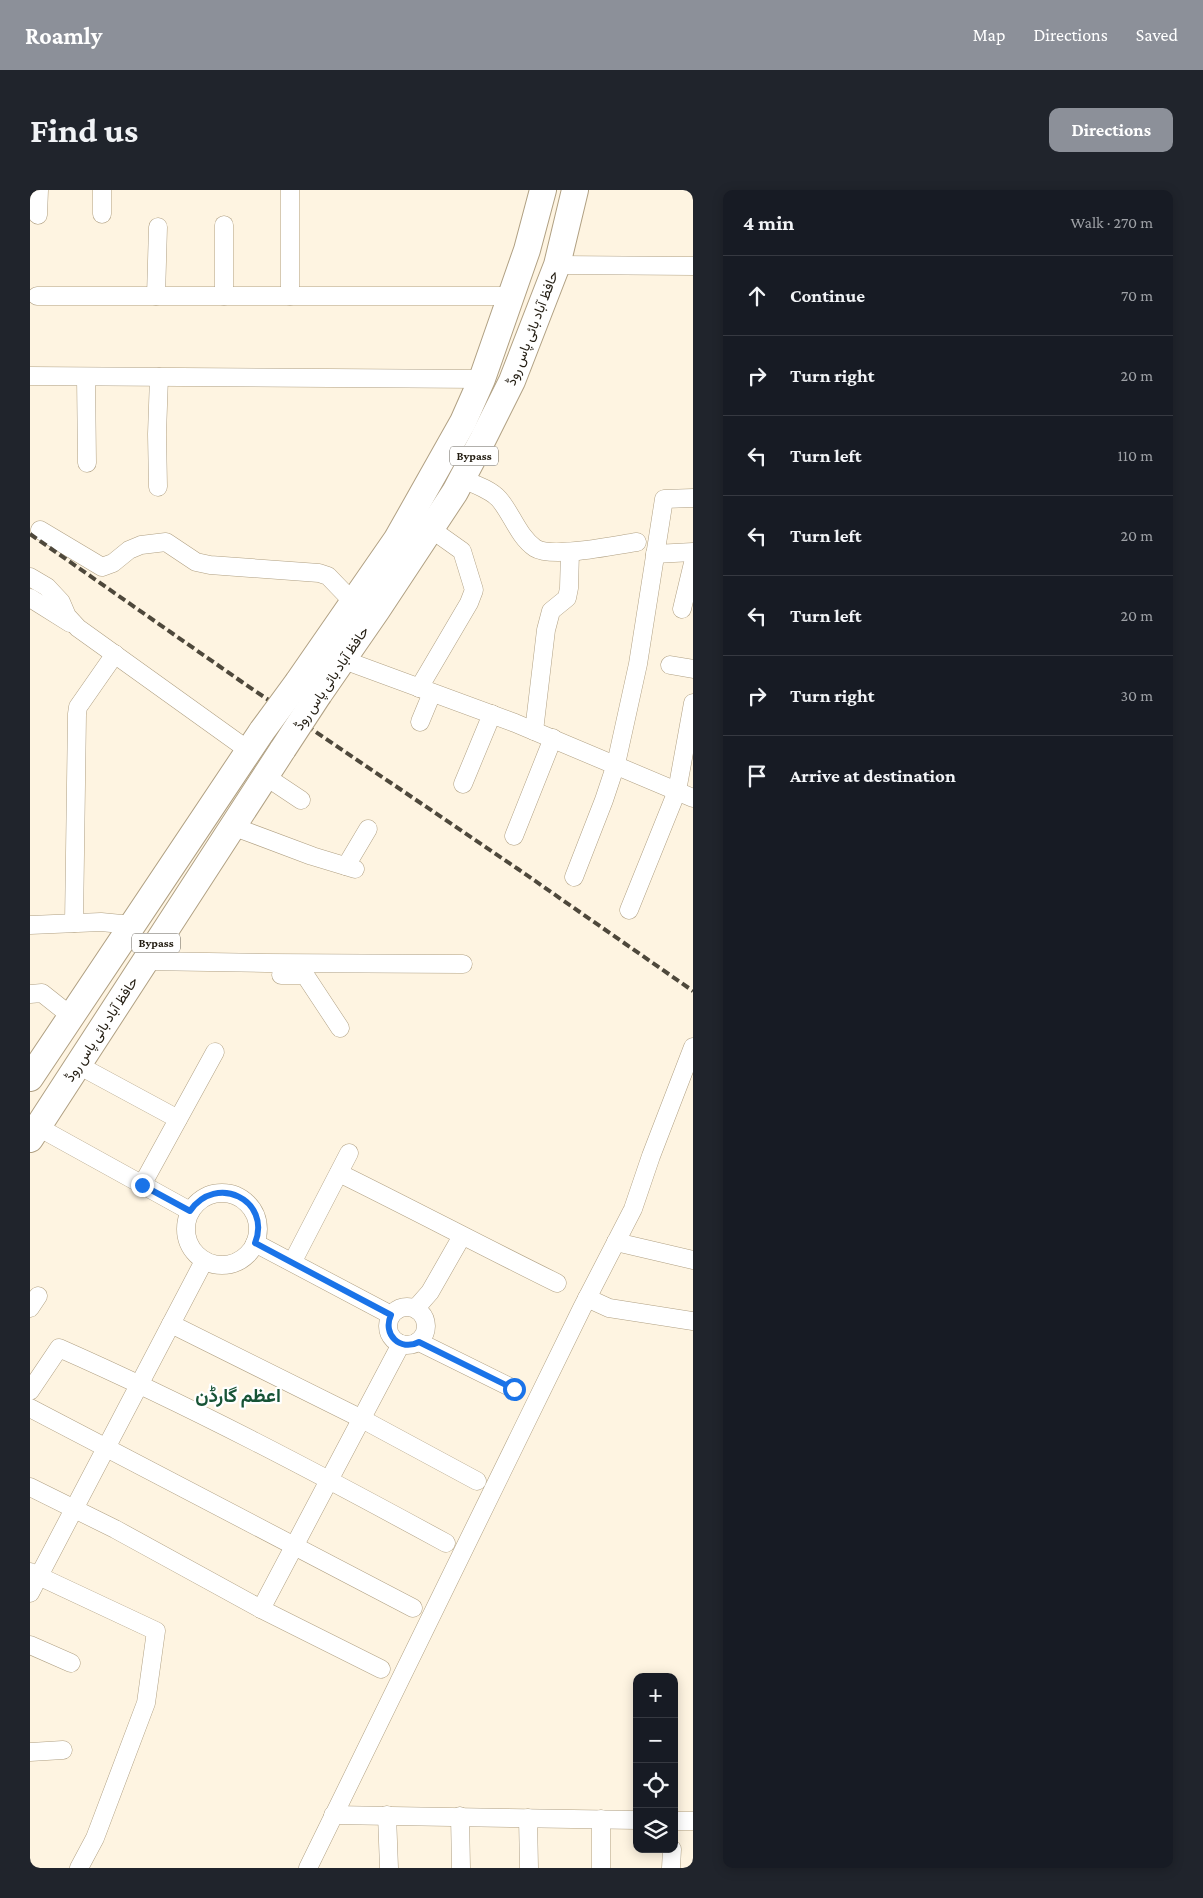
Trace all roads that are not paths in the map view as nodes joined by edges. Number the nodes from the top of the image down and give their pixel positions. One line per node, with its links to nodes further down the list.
1 (39, 190): 7 (street)
2 (102, 190): 6 (street)
3 (290, 190): 15 (street)
4 (543, 190): 16 (highway, حافظ آباد بائی پاس روڈ / Bypass)
5 (575, 190): 10 (highway, حافظ آباد بائی پاس روڈ / Bypass)
6 (102, 214)
7 (38, 215)
8 (224, 225): 14 (street)
9 (158, 228): 13 (street)
10 (557, 265): 11 (street); 22 (highway, حافظ آباد بائی پاس روڈ / Bypass)
11 (693, 266)
12 (37, 296): 13 (street)
13 (156, 296): 14 (street)
14 (224, 296): 15 (street)
15 (290, 296): 16 (street)
16 (510, 296): 20 (highway, حافظ آباد بائی پاس روڈ / Bypass)
17 (30, 376): 18 (street)
18 (86, 376): 19 (street); 21 (street)
19 (159, 377): 20 (street); 23 (street)
20 (482, 379): 34 (highway, حافظ آباد بائی پاس روڈ / Bypass)
21 (88, 463)
22 (462, 479): 25 (highway, حافظ آباد بائی پاس روڈ / Bypass); 28 (street)
23 (158, 487)
24 (693, 498): 30 (street)
25 (431, 529): 38 (highway, حافظ آباد بائی پاس روڈ / Bypass); 42 (street)
26 (40, 530): 34 (street)
27 (637, 542): 28 (street)
28 (570, 552): 46 (street)
29 (693, 552): 30 (street)
30 (655, 554): 49 (street)
31 (693, 562): 35 (street)
32 (30, 577): 36 (street)
33 (30, 598): 36 (street)
34 (354, 603): 38 (highway, حافظ آباد بائی پاس روڈ / Bypass)
35 (682, 609)
36 (78, 628): 37 (street)
37 (115, 654): 48 (street); 59 (street)
38 (331, 655): 41 (highway, حافظ آباد بائی پاس روڈ / Bypass); 42 (street)
39 (670, 665): 40 (street)
40 (693, 669)
41 (308, 688): 48 (highway, حافظ آباد بائی پاس روڈ / Bypass, bridge); 50 (highway, حافظ آباد بائی پاس روڈ / Bypass, bridge)
42 (425, 690): 44 (street); 45 (street)
43 (693, 703): 52 (street)
44 (492, 714): 46 (street); 51 (street)
45 (420, 722)
46 (534, 731): 47 (street)
47 (553, 738): 49 (street); 56 (street)
48 (255, 740): 61 (highway, حافظ آباد بائی پاس روڈ / Bypass)
49 (616, 764): 52 (street); 57 (street)
50 (265, 776): 53 (street); 54 (highway, حافظ آباد بائی پاس روڈ / Bypass)
51 (463, 784)
52 (685, 794): 58 (street)
53 (301, 800)
54 (232, 826): 55 (street); 63 (highway, حافظ آباد بائی پاس روڈ / Bypass)
55 (368, 829)
56 (514, 836)
57 (574, 876)
58 (629, 910)
59 (74, 923): 60 (street); 61 (street)
60 (30, 925)
61 (132, 925): 65 (highway, حافظ آباد بائی پاس روڈ / Bypass)
62 (463, 964): 63 (street)
63 (141, 966): 66 (street); 69 (highway, حافظ آباد بائی پاس روڈ / Bypass)
64 (30, 994): 65 (street)
65 (71, 1016): 70 (highway, حافظ آباد بائی پاس روڈ / Bypass)
66 (340, 1028)
67 (693, 1046): 78 (street)
68 (215, 1052): 71 (street)
69 (78, 1066): 71 (street); 72 (highway, حافظ آباد بائی پاس روڈ / Bypass)
70 (30, 1078)
71 (178, 1119): 75 (street)
72 (34, 1133): 75 (street)
73 (349, 1153): 74 (street)
74 (339, 1173): 77 (street); 82 (street)
75 (142, 1185): 76 (street)
76 (190, 1211): 79 (street); 81 (street)
77 (462, 1236): 83 (street); 85 (street)
78 (616, 1242): 80 (street); 84 (street)
79 (255, 1243): 81 (street); 82 (street)
80 (693, 1260)
81 (204, 1261): 88 (street)
82 (293, 1261): 86 (street)
83 (557, 1283)
84 (587, 1298): 87 (street); 112 (street)
85 (416, 1308): 86 (street); 89 (street)
86 (391, 1315): 90 (street)
87 (693, 1321)
88 (171, 1324): 91 (street); 95 (street)
89 (419, 1342): 90 (street); 92 (street)
90 (401, 1344): 95 (street)
91 (140, 1384): 93 (street); 96 (street); 97 (street)
92 (514, 1389)
93 (30, 1391)
94 (30, 1408): 96 (street)
95 (362, 1419): 97 (street); 98 (street)
96 (106, 1448): 100 (street); 102 (street)
97 (330, 1480): 101 (street); 102 (street)
98 (477, 1481)
99 (30, 1488): 100 (street)
100 (74, 1509): 103 (street); 105 (street)
101 (446, 1543)
102 (295, 1545): 105 (street); 106 (street)
103 (34, 1574): 104 (street); 121 (street)
104 (30, 1593)
105 (260, 1608): 109 (street)
106 (413, 1608)
107 (30, 1645): 108 (street)
108 (71, 1663)
109 (381, 1669)
110 (64, 1750): 111 (street)
111 (30, 1752)
112 (333, 1815): 113 (street); 122 (street)
113 (387, 1815): 114 (street); 123 (street)
114 (460, 1816): 115 (street); 124 (street)
115 (528, 1818): 116 (street); 125 (street)
116 (602, 1818): 117 (street); 126 (street)
117 (633, 1820)
118 (678, 1821): 119 (street)
119 (693, 1822)
120 (672, 1853): 127 (street)
121 (79, 1868)
122 (308, 1868)
123 (389, 1868)
124 (460, 1868)
125 (528, 1868)
126 (601, 1868)
127 (672, 1868)

